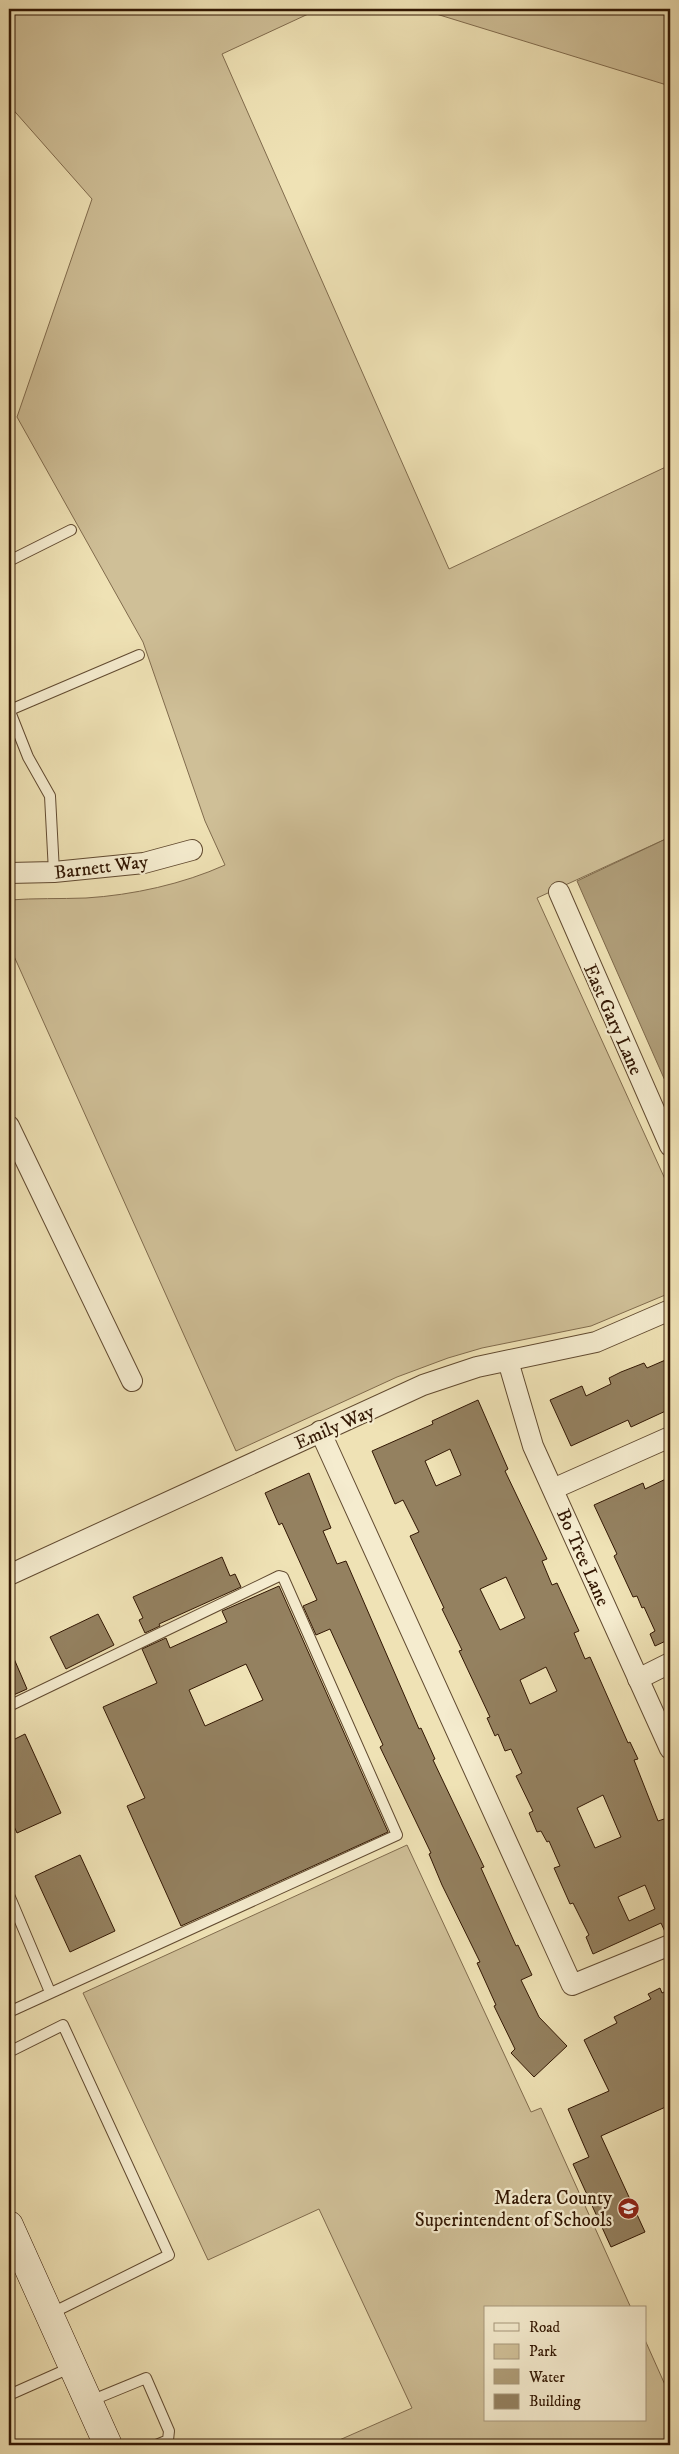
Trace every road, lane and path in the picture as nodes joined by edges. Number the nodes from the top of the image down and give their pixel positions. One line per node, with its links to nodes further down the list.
1 (71, 530): 2 (lane)
2 (9, 560)
3 (139, 655): 4 (lane)
4 (9, 710): 6 (lane)
5 (192, 850): 6 (street, Barnett Way)
6 (54, 872): 7 (street, Barnett Way)
7 (9, 873)
8 (558, 892): 10 (street, East Gary Lane)
9 (9, 1126): 13 (street)
10 (670, 1146)
11 (670, 1310): 12 (street, Emily Way)
12 (508, 1361): 14 (street, Emily Way); 16 (street, Bo Tree Lane)
13 (132, 1381)
14 (320, 1432): 17 (street, Emily Way); 23 (street)
15 (670, 1437): 16 (street)
16 (553, 1489): 19 (street, Bo Tree Lane)
17 (9, 1575)
18 (670, 1663): 19 (street)
19 (638, 1679): 21 (street, Bo Tree Lane)
20 (9, 1706): 24 (lane)
21 (670, 1749)
22 (9, 1895): 24 (lane)
23 (670, 1945)
24 (50, 1992): 25 (lane)
25 (9, 2012)
26 (9, 2052): 28 (lane)
27 (9, 2229): 28 (main road)
28 (49, 2314): 29 (main road)
29 (72, 2367): 30 (lane); 31 (main road)
30 (9, 2395)
31 (88, 2402): 32 (main road); 33 (lane)
32 (108, 2445)
33 (156, 2445)

